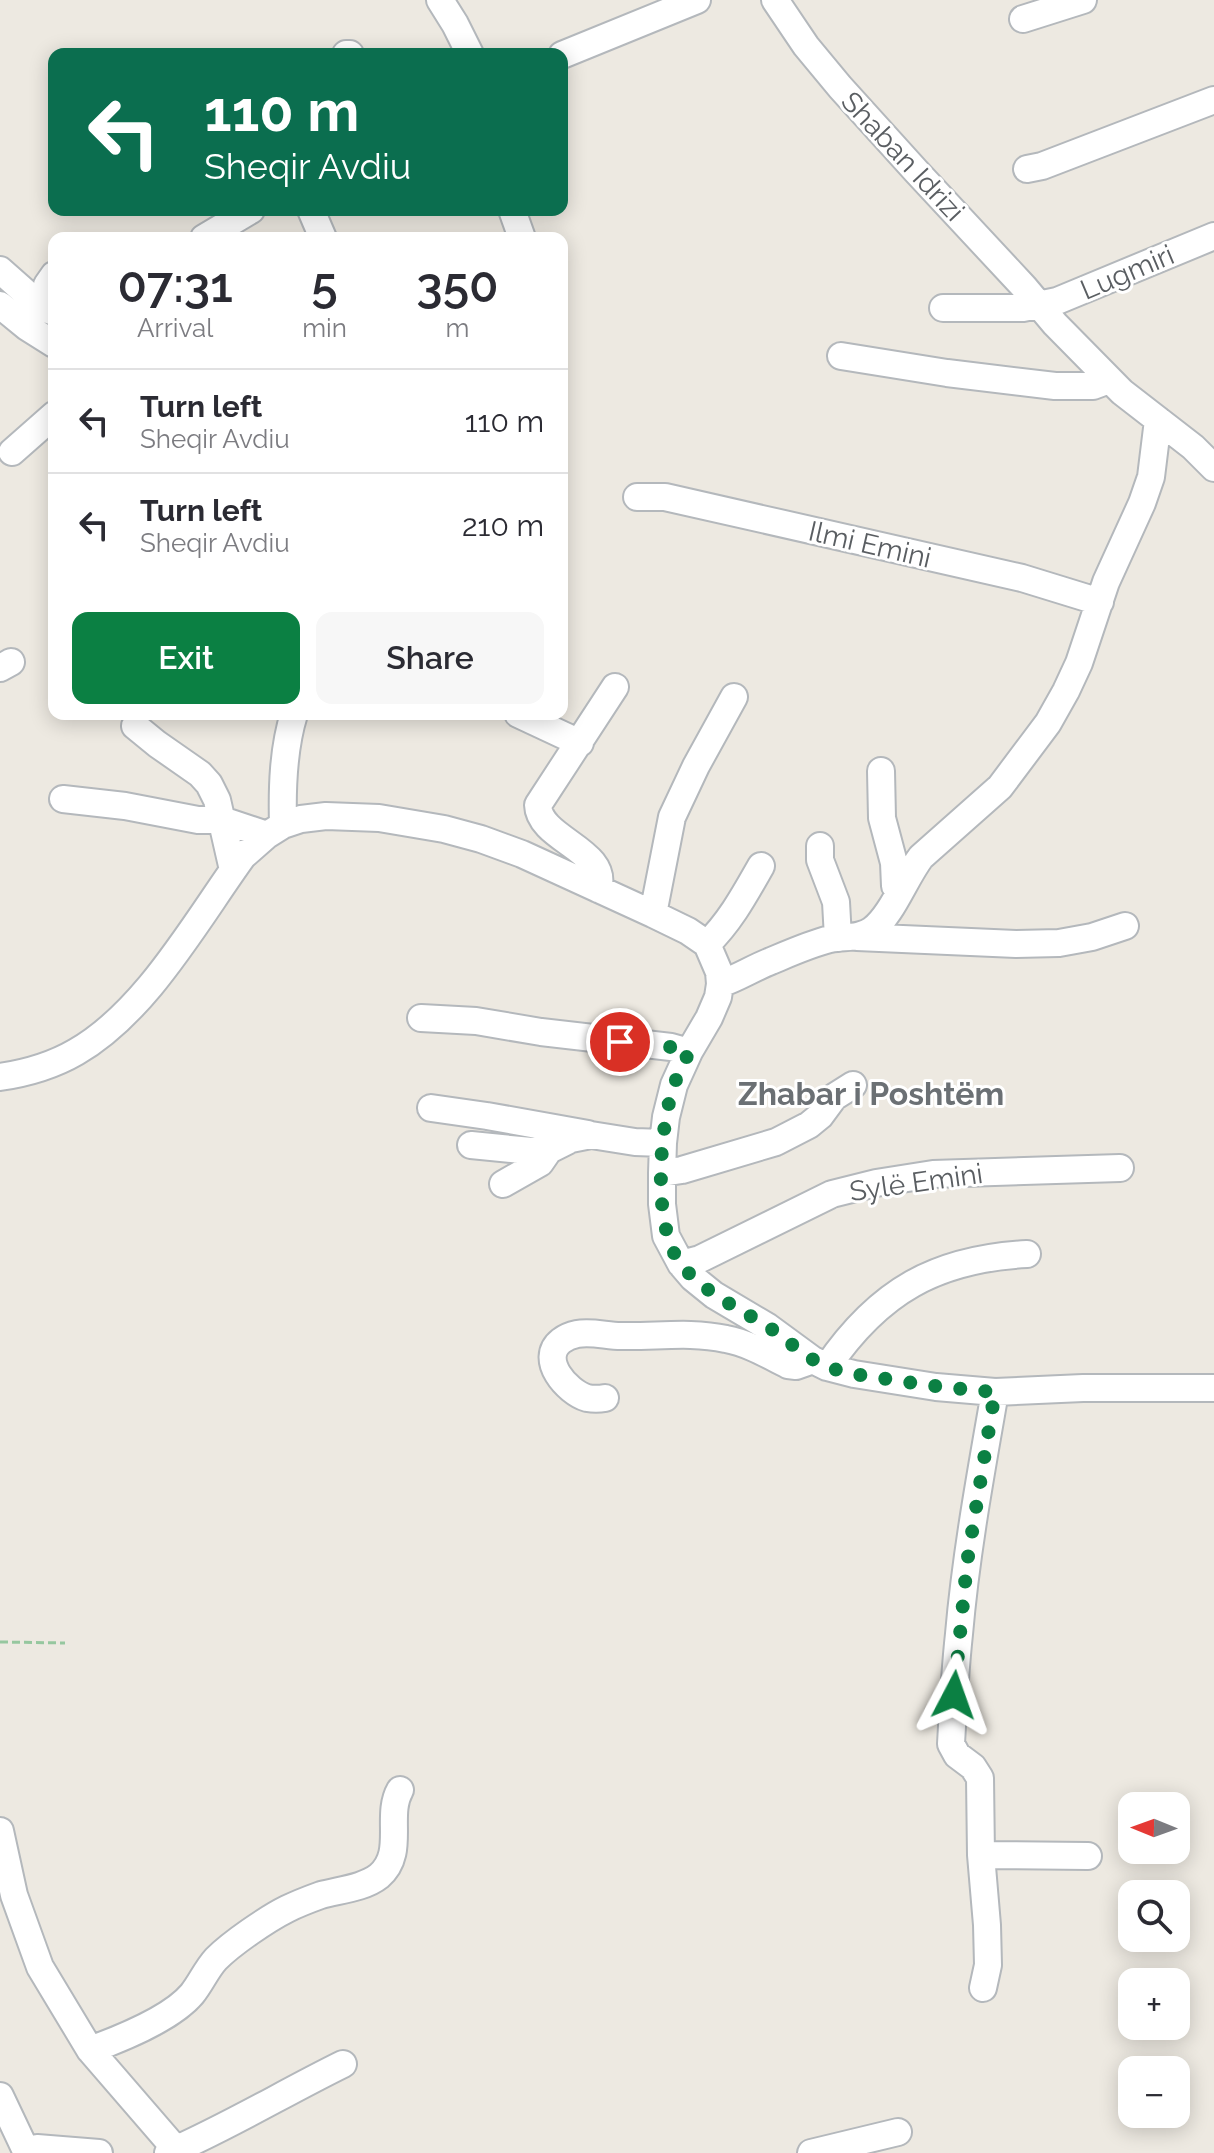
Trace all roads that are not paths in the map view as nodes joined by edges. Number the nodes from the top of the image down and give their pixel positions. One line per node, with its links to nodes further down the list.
1 (440, 0): 6 (street)
2 (697, 0): 7 (street)
3 (775, 0): 15 (street, Shaban Idrizi)
4 (1083, 0): 5 (street)
5 (1023, 19)
6 (467, 48)
7 (568, 53)
8 (1214, 100): 9 (street)
9 (1027, 169)
10 (241, 216): 11 (street)
11 (214, 232)
12 (1214, 236): 15 (street, Lugmiri)
13 (0, 270): 17 (street)
14 (0, 305): 18 (street)
15 (1040, 305): 16 (street); 20 (street, Shaban Idrizi)
16 (943, 308)
17 (48, 310)
18 (48, 340)
19 (841, 356): 20 (street)
20 (1106, 377): 22 (street, Shaban Idrizi)
21 (48, 420): 23 (street)
22 (1158, 420): 24 (street, Shaban Idrizi); 26 (street)
23 (12, 452)
24 (1214, 468)
25 (637, 497): 26 (street, Ilmi Emini)
26 (1100, 602): 41 (street)
27 (615, 687): 32 (street)
28 (734, 697): 42 (street)
29 (292, 720): 36 (street)
30 (531, 720): 32 (street)
31 (135, 726): 35 (street)
32 (580, 743): 40 (street)
33 (881, 771): 41 (street)
34 (63, 799): 35 (street)
35 (222, 820): 36 (street); 39 (street)
36 (275, 830): 39 (street); 40 (street)
37 (820, 846): 44 (street)
38 (761, 866): 45 (street)
39 (233, 870): 49 (street)
40 (598, 889): 42 (street)
41 (899, 891): 44 (street)
42 (653, 914): 45 (street)
43 (1125, 926): 44 (street)
44 (848, 937): 46 (street)
45 (707, 944): 46 (street)
46 (720, 984): 48 (street)
47 (421, 1018): 48 (street)
48 (689, 1052): 53 (street)
49 (0, 1077)
50 (853, 1085): 57 (street)
51 (431, 1108): 52 (street)
52 (591, 1135): 53 (street); 55 (street)
53 (663, 1143): 57 (street)
54 (471, 1145): 55 (street)
55 (549, 1150): 58 (street)
56 (1120, 1168): 60 (street, Sylë Emini)
57 (662, 1173): 60 (street)
58 (503, 1184)
59 (1027, 1254): 61 (street)
60 (681, 1264): 61 (street)
61 (820, 1363): 63 (street); 64 (street)
62 (1214, 1388): 63 (street)
63 (995, 1392): 67 (street)
64 (605, 1398)
65 (400, 1790): 70 (street)
66 (0, 1831): 70 (street)
67 (981, 1855): 68 (street); 69 (street)
68 (1088, 1856)
69 (983, 1988)
70 (90, 2050): 75 (street)
71 (343, 2064): 75 (street)
72 (0, 2096): 74 (street)
73 (898, 2132): 77 (street)
74 (27, 2152): 76 (street)
75 (174, 2152)
76 (99, 2153)
77 (811, 2153)

